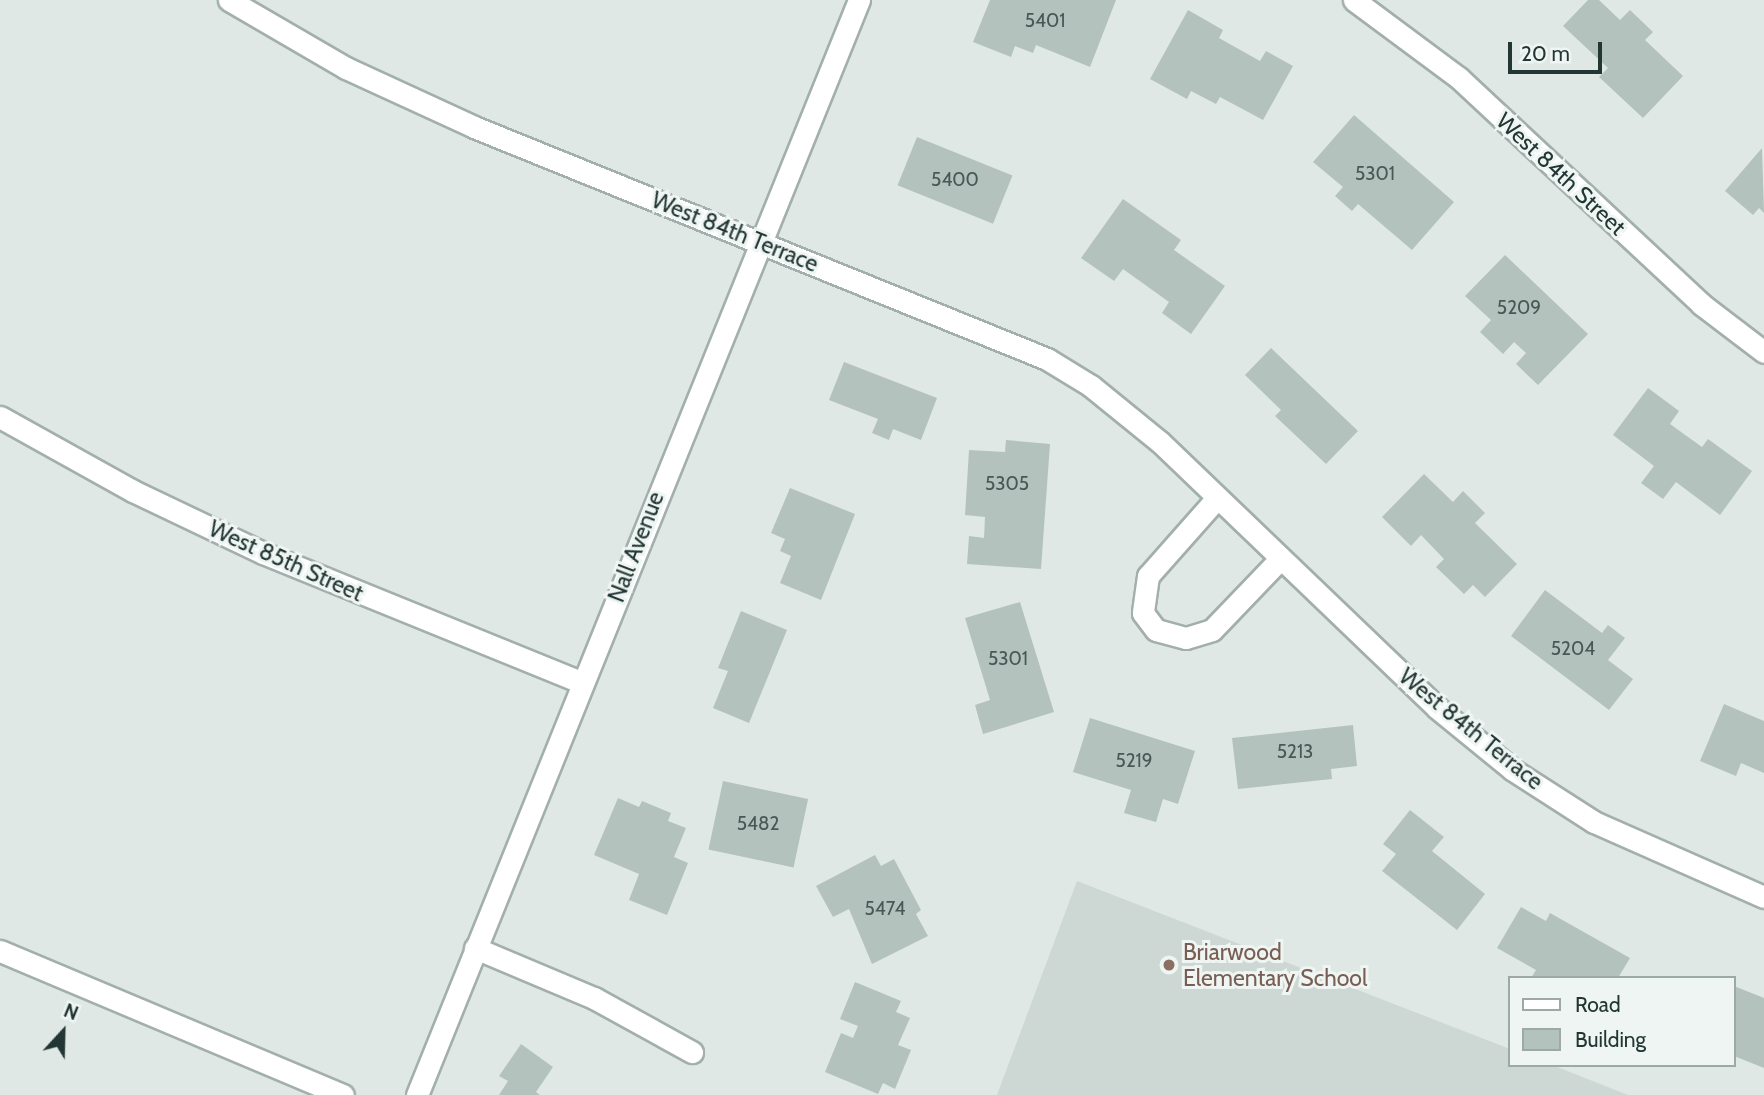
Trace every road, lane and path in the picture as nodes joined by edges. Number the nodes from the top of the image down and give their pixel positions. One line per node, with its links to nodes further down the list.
1 (229, 0): 4 (street, West 84th Terrace)
2 (859, 0): 4 (street, Nall Avenue)
3 (1354, 0): 5 (street, West 84th Street)
4 (762, 242): 7 (street, West 84th Terrace); 9 (street, Nall Avenue)
5 (1764, 352)
6 (0, 417): 9 (street, West 85th Street)
7 (1217, 498): 8 (street, West 84th Terrace); 8 (street)
8 (1280, 559): 10 (street, West 84th Terrace)
9 (583, 683): 11 (street, Nall Avenue)
10 (1764, 897)
11 (475, 948): 13 (street); 15 (street, Nall Avenue)
12 (0, 951): 14 (street)
13 (692, 1052)
14 (343, 1095)
15 (417, 1095)

